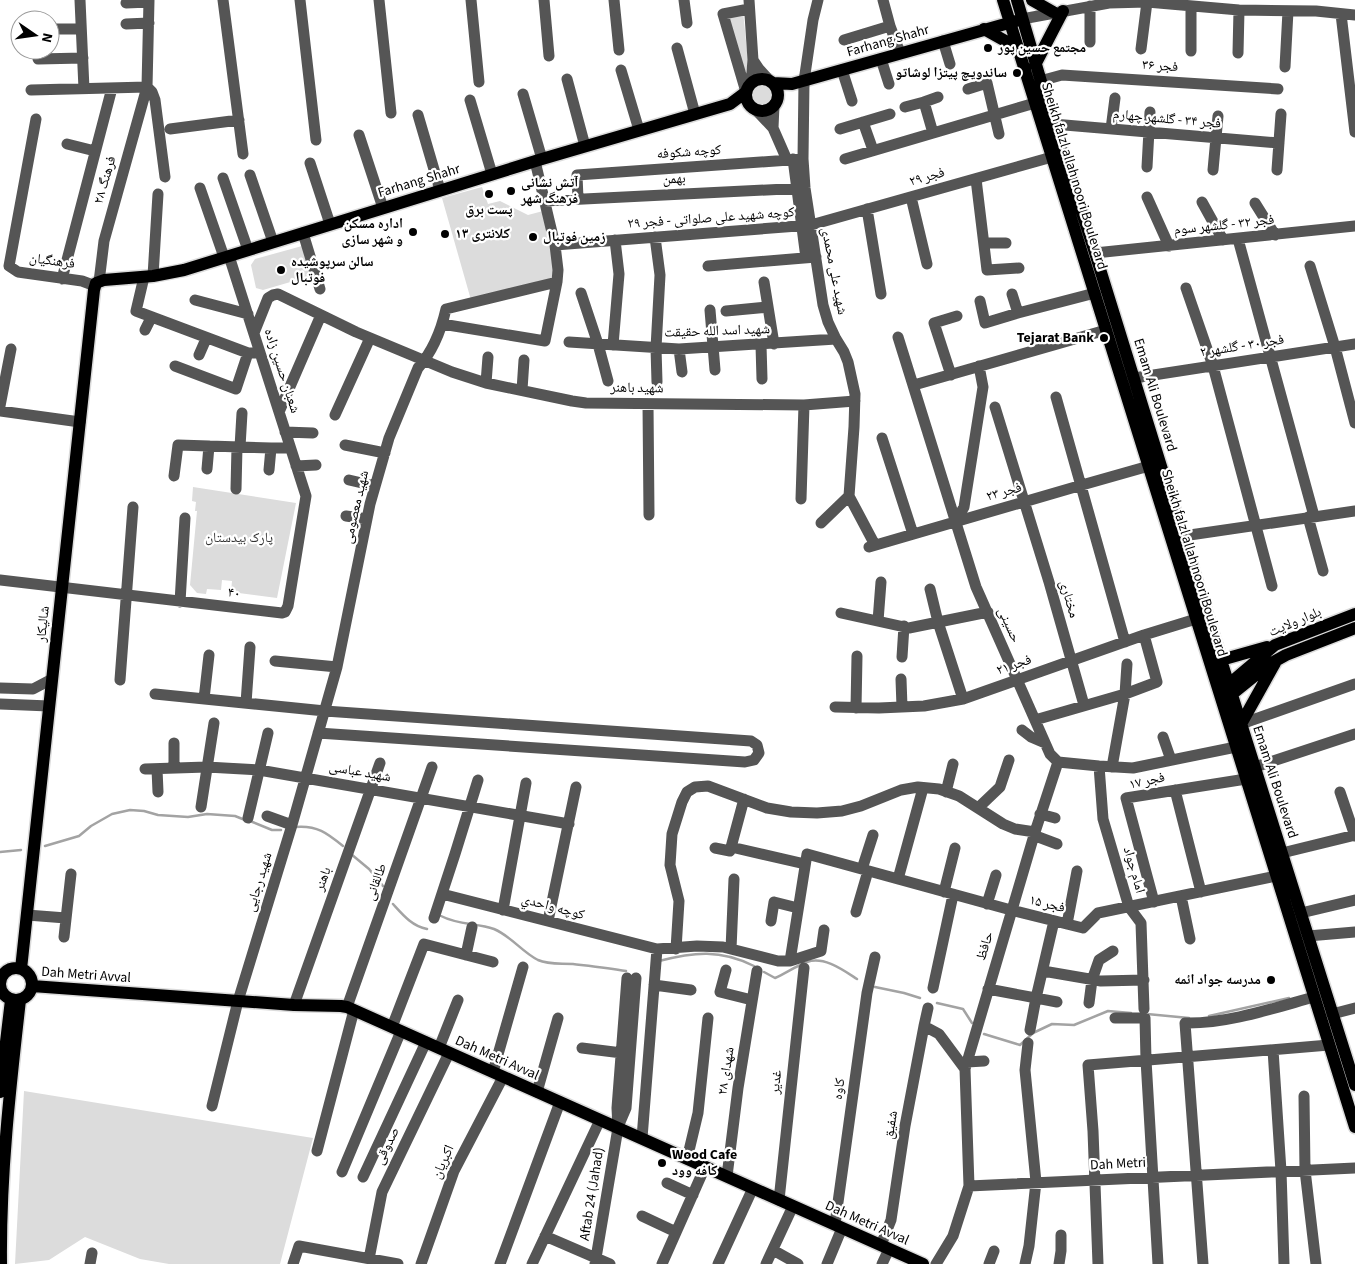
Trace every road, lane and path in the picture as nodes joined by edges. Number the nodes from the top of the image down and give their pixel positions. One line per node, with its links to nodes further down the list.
1 (80, 0): 35 (street)
2 (223, 0): 90 (street)
3 (300, 0): 104 (street)
4 (378, 0): 82 (street)
5 (471, 0): 59 (street)
6 (544, 0): 47 (street)
7 (614, 0): 43 (street)
8 (684, 0): 32 (street)
9 (818, 0): 60 (street, شهید علی محمدی)
10 (883, 0): 33 (street)
11 (1017, 0): 29 (main road, Emam Ali Boulevard)
12 (1032, 0): 24 (main road)
13 (149, 1): 17 (street); 30 (street)
14 (1109, 2): 15 (street); 21 (street)
15 (1147, 2): 16 (street); 42 (street)
16 (1166, 2): 22 (street)
17 (126, 3)
18 (1004, 4): 29 (main road, Sheikh falzl allah noori Boulevard)
19 (1217, 4): 22 (street); 25 (street)
20 (749, 5): 51 (street); 64 (street)
21 (1090, 6): 24 (street); 39 (street)
22 (1191, 6): 44 (street)
23 (1317, 6): 26 (street); 27 (street)
24 (1057, 8): 29 (street); 53 (main road)
25 (1240, 10): 26 (street); 46 (street)
26 (1288, 11): 54 (street)
27 (1341, 14): 28 (street); 99 (street)
28 (1355, 15)
29 (1016, 21): 36 (main road, Farhang Shahr); 41 (main road, Sheikh falzl allah noori Boulevard); 53 (main road, Emam Ali Boulevard)
30 (149, 23): 31 (street); 63 (street)
31 (126, 24)
32 (687, 24)
33 (890, 26): 37 (street); 45 (street)
34 (60, 29): 35 (street)
35 (82, 29): 48 (street)
36 (984, 29): 38 (main road, Farhang Shahr); 41 (main road)
37 (844, 40)
38 (942, 41): 45 (main road, Farhang Shahr); 52 (street)
39 (1090, 42)
40 (677, 48): 83 (street)
41 (1018, 48): 77 (main road, Sheikh falzl allah noori Boulevard)
42 (1141, 49)
43 (619, 50)
44 (1191, 51)
45 (900, 53): 50 (main road, Farhang Shahr)
46 (1238, 53)
47 (549, 56)
48 (83, 58): 49 (street); 66 (street)
49 (60, 59)
50 (881, 59): 56 (main road, Farhang Shahr); 62 (street)
51 (753, 60): 58 (street); 64 (street)
52 (950, 64)
53 (1035, 65): 61 (main road, Emam Ali Boulevard)
54 (1286, 67)
55 (621, 70): 97 (street)
56 (842, 70): 60 (main road, Farhang Shahr); 75 (street)
57 (567, 79): 107 (street)
58 (771, 81): 60 (main road, Farhang Shahr); 64 (main road); 74 (main road)
59 (479, 82)
60 (798, 82): 74 (main road); 112 (street, شهید علی محمدی)
61 (1040, 82): 68 (street, فجر ۳۶); 92 (main road, Emam Ali Boulevard)
62 (889, 84)
63 (147, 87): 65 (street); 121 (street); 164 (street, فرهنگ ۲۸)
64 (748, 87): 78 (main road, Farhang Shahr); 80 (main road)
65 (112, 88): 66 (street); 109 (street)
66 (84, 89): 69 (street)
67 (968, 89): 87 (street)
68 (1278, 89)
69 (31, 90)
70 (523, 94): 114 (street)
71 (938, 97): 76 (street)
72 (1115, 98): 96 (street)
73 (470, 100): 119 (street)
74 (776, 101): 80 (main road); 93 (street)
75 (852, 101)
76 (924, 102): 79 (street); 100 (street)
77 (1035, 103): 87 (street); 111 (main road, Sheikh falzl allah noori Boulevard)
78 (730, 104): 80 (main road); 83 (main road, Farhang Shahr)
79 (905, 107)
80 (753, 108): 93 (street)
81 (1150, 112): 98 (street)
82 (391, 113)
83 (695, 114): 97 (main road, Farhang Shahr)
84 (890, 114): 91 (street)
85 (1281, 114): 105 (street)
86 (418, 115): 126 (street)
87 (994, 115): 100 (street); 101 (street)
88 (1218, 116): 103 (street)
89 (36, 119): 161 (street, فرهنگیان)
90 (238, 120): 94 (street); 110 (street)
91 (863, 122): 95 (street); 108 (street)
92 (1053, 124): 96 (street, فجر ۳۴ - گلشهر چهارم); 153 (main road, Emam Ali Boulevard)
93 (773, 128): 112 (street)
94 (170, 129)
95 (840, 129)
96 (1111, 129): 98 (street, فجر ۳۴ - گلشهر چهارم)
97 (639, 130): 107 (main road, Farhang Shahr)
98 (1148, 132): 103 (street, فجر ۳۴ - گلشهر چهارم); 116 (street)
99 (1355, 132)
100 (933, 133): 108 (street)
101 (999, 134)
102 (359, 135): 134 (street)
103 (1215, 138): 105 (street, فجر ۳۴ - گلشهر چهارم); 117 (street)
104 (316, 140)
105 (1279, 143): 118 (street)
106 (67, 144): 109 (street)
107 (585, 146): 114 (main road, Farhang Shahr)
108 (873, 150): 113 (street)
109 (95, 151): 161 (street)
110 (243, 154)
111 (1052, 157): 123 (street, فجر ۲۹); 168 (main road, Sheikh falzl allah noori Boulevard)
112 (794, 159): 125 (street, شهید علی محمدی); 130 (street, کوچه شکوفه)
113 (845, 159)
114 (538, 160): 119 (main road, Farhang Shahr); 131 (street)
115 (310, 163): 137 (street)
116 (1147, 167)
117 (1213, 170)
118 (1277, 170)
119 (492, 174): 126 (main road, Farhang Shahr)
120 (250, 175): 146 (street)
121 (165, 177)
122 (223, 178): 152 (street)
123 (976, 179): 128 (street, فجر ۲۹); 147 (street)
124 (200, 188): 154 (street, شعبان حسین زاده)
125 (801, 188): 130 (street, بهمن); 138 (street, شهید علی محمدی)
126 (440, 190): 134 (main road, Farhang Shahr)
127 (158, 194): 160 (street)
128 (911, 197): 135 (street, فجر ۲۹); 156 (street)
129 (1147, 197): 151 (street)
130 (578, 199): 131 (street, بهمن)
131 (544, 201): 136 (street)
132 (1202, 202): 145 (street)
133 (1255, 203): 141 (street)
134 (383, 208): 137 (main road, Farhang Shahr)
135 (867, 210): 138 (street, فجر ۲۹); 169 (street)
136 (548, 216): 149 (street); 150 (street)
137 (330, 224): 140 (main road, Farhang Shahr)
138 (806, 226): 142 (street, کوچه شهید علی صلواتی - فجر ۲۹); 155 (street, شهید علی محمدی)
139 (1355, 226): 141 (street, فجر ۳۲ - گلشهر سوم)
140 (303, 232): 146 (main road, Farhang Shahr); 166 (street)
141 (1275, 235): 143 (street, فجر ۳۲ - گلشهر سوم)
142 (655, 237): 144 (street, کوچه شهید علی صلواتی - فجر ۲۹); 196 (street)
143 (1238, 239): 145 (street, فجر ۳۲ - گلشهر سوم); 204 (street)
144 (615, 240): 149 (street, کوچه شهید علی صلواتی - فجر ۲۹); 193 (street)
145 (1223, 240): 151 (street, فجر ۳۲ - گلشهر سوم)
146 (272, 242): 152 (main road, Farhang Shahr)
147 (984, 243): 148 (street); 159 (street)
148 (1006, 243)
149 (570, 244): 150 (street, کوچه شهید علی صلواتی - فجر ۲۹)
150 (555, 245): 162 (street)
151 (1169, 246): 153 (street, فجر ۳۲ - گلشهر سوم)
152 (248, 250): 154 (main road, Farhang Shahr)
153 (1095, 254): 213 (main road, Emam Ali Boulevard)
154 (227, 257): 160 (main road, Farhang Shahr); 177 (street, شعبان حسین زاده)
155 (811, 257): 157 (street); 188 (street, شهید علی محمدی)
156 (927, 264)
157 (708, 266)
158 (1310, 266): 195 (street)
159 (1019, 268)
160 (149, 277): 164 (main road, Farhang Shahr); 180 (street)
161 (62, 278): 164 (street, فرهنگیان)
162 (557, 282): 181 (street, شهید معصومی); 181 (street)
163 (764, 282): 173 (street)
164 (95, 283): 230 (main road, شالیکار)
165 (1186, 288): 209 (street)
166 (320, 289)
167 (582, 293): 190 (street)
168 (1095, 293): 176 (street); 183 (main road, Sheikh falzl allah noori Boulevard)
169 (880, 294)
170 (1012, 294): 176 (street)
171 (195, 300): 177 (street)
172 (980, 300): 176 (street)
173 (768, 307): 175 (street); 191 (street)
174 (710, 310): 197 (street)
175 (726, 311)
176 (1018, 313)
177 (248, 314): 184 (street, شعبان حسین زاده)
178 (322, 315): 184 (street, شهید باهنر); 186 (street, شهید باهنر); 227 (street)
179 (957, 316): 212 (street)
180 (151, 318): 182 (street); 187 (street)
181 (442, 324): 206 (street, شهید معصومی)
182 (145, 330)
183 (1106, 330): 208 (street); 243 (main road, Sheikh falzl allah noori Boulevard)
184 (254, 333): 200 (street, شعبان حسین زاده)
185 (898, 337): 218 (street, حسینی)
186 (370, 338): 206 (street, شهید باهنر); 229 (street)
187 (206, 339): 201 (street); 202 (street)
188 (836, 340): 191 (street, شهید اسد الله حقیقت); 221 (street, شهید علی محمدی)
189 (569, 342): 190 (street, شهید اسد الله حقیقت)
190 (598, 344): 193 (street, شهید اسد الله حقیقت); 215 (street)
191 (774, 344): 194 (street, شهید اسد الله حقیقت)
192 (1355, 344): 195 (street, فجر ۳۰ - گلشهر ۲)
193 (613, 345): 196 (street, شهید اسد الله حقیقت)
194 (761, 345): 197 (street, شهید اسد الله حقیقت); 214 (street)
195 (1334, 347): 204 (street, فجر ۳۰ - گلشهر ۲); 231 (street)
196 (656, 348): 199 (street, شهید اسد الله حقیقت); 216 (street)
197 (712, 348): 199 (street, شهید اسد الله حقیقت); 210 (street)
198 (11, 349): 224 (street)
199 (679, 350): 211 (street)
200 (260, 353): 201 (street); 227 (street, شعبان حسین زاده)
201 (248, 354): 207 (street)
202 (199, 355)
203 (488, 357): 217 (street)
204 (1270, 357): 209 (street, فجر ۳۰ - گلشهر ۲); 259 (street)
205 (524, 360): 219 (street)
206 (424, 361): 217 (street, شهید باهنر); 240 (street, شهید معصومی)
207 (176, 366)
208 (979, 366): 212 (street); 262 (street)
209 (1213, 366): 213 (street, فجر ۳۰ - گلشهر ۲); 264 (street)
210 (715, 370)
211 (682, 372)
212 (951, 374): 218 (street)
213 (1134, 378): 266 (main road, Emam Ali Boulevard)
214 (762, 379)
215 (608, 381)
216 (657, 382)
217 (486, 383): 219 (street, شهید باهنر)
218 (914, 386): 262 (street, حسینی)
219 (522, 390): 222 (street, شهید باهنر)
220 (1056, 397): 248 (street)
221 (855, 401): 223 (street, شهید باهنر); 252 (street, شهید علی محمدی)
222 (648, 404): 223 (street, شهید باهنر); 257 (street)
223 (804, 404): 253 (street)
224 (0, 406)
225 (996, 407): 254 (street, مختاری)
226 (0, 411): 230 (street)
227 (279, 412): 232 (street, شعبان حسین زاده)
228 (242, 413): 237 (street)
229 (335, 415)
230 (80, 422): 272 (main road, شالیکار)
231 (1355, 423)
232 (285, 432): 233 (street); 239 (street, شعبان حسین زاده)
233 (313, 433)
234 (882, 438): 265 (street)
235 (345, 445): 240 (street)
236 (209, 446): 237 (street); 244 (street); 246 (street)
237 (239, 447): 238 (street); 250 (street)
238 (271, 448): 239 (street); 245 (street)
239 (290, 448): 242 (street, شعبان حسین زاده)
240 (385, 453): 249 (street, شهید معصومی)
241 (316, 465): 242 (street)
242 (296, 466): 251 (street, شعبان حسین زاده)
243 (1149, 466): 248 (street, فجر ۲۳); 267 (main road, Sheikh falzl allah noori Boulevard)
244 (207, 470)
245 (269, 470)
246 (174, 476)
247 (349, 480): 249 (street)
248 (1082, 485): 254 (street, فجر ۲۳); 286 (street)
249 (376, 486): 261 (street, شهید معصومی)
250 (236, 489)
251 (306, 496): 276 (street, ۴۰)
252 (849, 496): 263 (street); 265 (street, فجر ۲۳)
253 (801, 499)
254 (1024, 502): 262 (street, فجر ۲۳); 295 (street, مختاری)
255 (133, 507): 275 (street)
256 (1355, 510): 259 (street)
257 (649, 515)
258 (346, 516): 261 (street)
259 (1311, 517): 264 (street); 268 (street)
260 (185, 518): 276 (street)
261 (367, 520): 297 (street, شهید معصومی)
262 (956, 522): 265 (street, فجر ۲۳); 277 (street, حسینی)
263 (821, 523)
264 (1256, 524): 266 (street); 271 (street)
265 (913, 534)
266 (1183, 536): 267 (main road, Emam Ali Boulevard)
267 (1185, 563): 273 (main road, Emam Ali Boulevard)
268 (1323, 571)
269 (0, 580): 272 (street, ۴۰)
270 (881, 582): 281 (street)
271 (1272, 586)
272 (62, 588): 275 (street, ۴۰); 298 (main road, شالیکار)
273 (1193, 589): 280 (main road, Sheikh falzl allah noori Boulevard); 292 (main road, Emam Ali Boulevard)
274 (930, 590): 282 (street)
275 (127, 596): 276 (street, ۴۰); 300 (street)
276 (180, 602)
277 (988, 612): 282 (street); 301 (street, حسینی)
278 (841, 613): 281 (street)
279 (1355, 614): 287 (main road, بلوار ولایت)
280 (1196, 619): 285 (street, فجر ۲۱); 304 (main road, Sheikh falzl allah noori Boulevard)
281 (878, 621): 283 (street)
282 (938, 622): 283 (street); 308 (street)
283 (904, 626): 291 (street)
284 (1355, 628): 293 (main road)
285 (1144, 635): 286 (street, فجر ۲۱); 306 (street)
286 (1125, 642): 295 (street, فجر ۲۱)
287 (1275, 645): 292 (main road); 293 (main road, بلوار ولایت)
288 (250, 647): 309 (street)
289 (210, 655): 307 (street)
290 (857, 656): 315 (street)
291 (902, 657)
292 (1221, 660): 304 (main road, Emam Ali Boulevard)
293 (1269, 660): 304 (main road, بلوار ولایت); 319 (main road)
294 (275, 661): 297 (street)
295 (1071, 661): 301 (street, فجر ۲۱); 311 (street, مختاری)
296 (1127, 664): 306 (street)
297 (337, 667): 316 (street, شهید رجایی)
298 (52, 679): 303 (street); 312 (main road, شالیکار)
299 (901, 679): 314 (street)
300 (120, 680)
301 (1017, 680): 308 (street, فجر ۲۱); 317 (street, حسینی)
302 (1355, 684): 319 (street)
303 (0, 688)
304 (1225, 691): 319 (main road, Emam Ali Boulevard); 327 (main road, Sheikh falzl allah noori Boulevard)
305 (155, 694): 307 (street)
306 (1125, 694): 311 (street); 336 (street)
307 (204, 699): 309 (street)
308 (963, 699): 314 (street, فجر ۲۱)
309 (246, 703): 316 (street)
310 (0, 704): 312 (street)
311 (1084, 705): 317 (street)
312 (49, 706): 394 (main road, شالیکار)
313 (835, 707): 315 (street, فجر ۲۱)
314 (902, 707): 315 (street, فجر ۲۱)
315 (856, 708)
316 (324, 711): 322 (street, شهید رجایی); 322 (street)
317 (1035, 720): 326 (street, حسینی)
318 (214, 723): 334 (street)
319 (1241, 724): 337 (main road, Emam Ali Boulevard)
320 (1022, 730): 326 (street)
321 (268, 733): 341 (street)
322 (318, 733): 342 (street, شهید رجایی)
323 (1355, 734): 337 (street)
324 (1163, 737): 329 (street)
325 (174, 743): 338 (street)
326 (1045, 743): 330 (street, حسینی)
327 (1236, 747): 329 (street); 343 (main road, Sheikh falzl allah noori Boulevard)
328 (1009, 760): 357 (street)
329 (1171, 760): 336 (street)
330 (1058, 762): 333 (street); 358 (street)
331 (380, 763): 348 (street, باهنر)
332 (953, 764): 351 (street)
333 (1099, 766): 336 (street); 388 (street, امام جواد)
334 (207, 767): 338 (street, شهید عباسی); 341 (street, شهید عباسی); 355 (street)
335 (432, 767): 353 (street, طالقانی)
336 (1112, 767)
337 (1255, 767): 372 (main road, Emam Ali Boulevard)
338 (174, 768): 340 (street, شهید عباسی)
339 (145, 769): 340 (street, شهید عباسی)
340 (157, 769): 350 (street)
341 (259, 770): 342 (street, شهید عباسی); 361 (street)
342 (306, 778): 348 (street, شهید عباسی); 364 (street, شهید رجایی)
343 (1246, 779): 349 (street, فجر ۱۷); 378 (main road, Sheikh falzl allah noori Boulevard)
344 (478, 780): 356 (street)
345 (526, 783): 360 (street)
346 (576, 788): 363 (street)
347 (923, 788): 351 (street); 354 (street); 380 (street)
348 (370, 789): 353 (street, شهید عباسی); 437 (street, باهنر)
349 (1175, 790): 381 (street); 386 (street, فجر ۱۷)
350 (158, 792)
351 (946, 792): 357 (street)
352 (1340, 792): 367 (street)
353 (421, 798): 356 (street, شهید عباسی); 441 (street, طالقانی)
354 (744, 800): 369 (street); 407 (street)
355 (201, 807)
356 (470, 807): 360 (street, شهید عباسی); 383 (street)
357 (978, 808): 365 (street)
358 (1040, 814): 362 (street); 365 (street)
359 (267, 816): 364 (street)
360 (520, 816): 363 (street, شهید عباسی); 390 (street)
361 (248, 818)
362 (1055, 818)
363 (569, 824): 399 (street)
364 (292, 825): 435 (street, شهید رجایی)
365 (1034, 833): 368 (street); 391 (street, حافظ)
366 (872, 835): 374 (street)
367 (1355, 836): 372 (street)
368 (1057, 844)
369 (731, 847): 370 (street, فجر ۱۵); 373 (street, فجر ۱۵)
370 (715, 848)
371 (955, 848): 382 (street)
372 (1282, 853): 393 (main road, Emam Ali Boulevard)
373 (806, 859): 374 (street, فجر ۱۵); 389 (street)
374 (865, 870): 380 (street, فجر ۱۵); 392 (street)
375 (1077, 871): 400 (street)
376 (71, 874): 395 (street)
377 (996, 875): 387 (street)
378 (1276, 876): 381 (street, فجر ۱۵); 430 (main road, Sheikh falzl allah noori Boulevard)
379 (734, 879): 408 (street)
380 (898, 879): 382 (street, فجر ۱۵)
381 (1201, 892): 384 (street, فجر ۱۵)
382 (949, 893): 387 (street, فجر ۱۵); 427 (street)
383 (442, 894): 390 (street, كوچه واحدي); 396 (street)
384 (1181, 896): 386 (street, فجر ۱۵); 406 (street)
385 (1355, 900): 393 (street)
386 (1154, 902): 388 (street, فجر ۱۵)
387 (987, 904): 391 (street, فجر ۱۵)
388 (1129, 907): 400 (street, فجر ۱۵); 423 (street, امام جواد)
389 (798, 908): 397 (street); 413 (street)
390 (503, 910): 399 (street, كوچه واحدي)
391 (1011, 910): 398 (street, فجر ۱۵); 428 (street, حافظ)
392 (856, 912)
393 (1301, 914): 404 (main road, Emam Ali Boulevard)
394 (27, 915): 395 (street); 417 (main road, شالیکار)
395 (66, 918): 405 (street)
396 (434, 918)
397 (771, 921)
398 (1054, 921): 400 (street, فجر ۱۵); 420 (street)
399 (548, 922): 409 (street, كوچه واحدي)
400 (1067, 924)
401 (472, 927): 411 (street)
402 (824, 930): 413 (street)
403 (1355, 932): 404 (street)
404 (1308, 936): 443 (main road, Emam Ali Boulevard)
405 (64, 937)
406 (1190, 939)
407 (676, 949): 408 (street, كوچه واحدي); 409 (street, كوچه واحدي)
408 (731, 949): 413 (street, كوچه واحدي)
409 (657, 950): 425 (street)
410 (1113, 951): 422 (street)
411 (466, 955): 414 (street); 449 (street)
412 (875, 957): 494 (street, کاوه)
413 (790, 961)
414 (493, 962)
415 (523, 967): 463 (street, اکبریان)
416 (804, 968): 491 (street, غدیر)
417 (21, 969): 424 (main road); 426 (main road)
418 (726, 970): 434 (street)
419 (757, 971): 434 (street, شهدای ۲۸)
420 (1043, 971): 422 (street); 431 (street)
421 (631, 978): 447 (street)
422 (1092, 980): 423 (street); 438 (street)
423 (1144, 980): 442 (street, امام جواد)
424 (0, 982): 432 (main road)
425 (654, 985): 429 (street); 473 (street)
426 (32, 986): 432 (main road); 435 (main road, Dah Metri Avval)
427 (933, 988)
428 (988, 989): 431 (street); 462 (street, حافظ)
429 (691, 990)
430 (1314, 997): 454 (main road, Sheikh falzl allah noori Boulevard); 459 (street)
431 (1036, 998): 436 (street); 450 (street)
432 (15, 1000): 451 (main road); 503 (main road)
433 (458, 1000): 456 (street, صدوقی)
434 (752, 1000): 482 (street, شهدای ۲۸)
435 (238, 1001): 437 (main road, Dah Metri Avval); 469 (street, شهید رجایی)
436 (1057, 1002)
437 (294, 1004): 441 (main road, Dah Metri Avval)
438 (1089, 1004)
439 (928, 1008): 448 (street, شفیق)
440 (1355, 1008): 443 (street)
441 (350, 1009): 449 (main road, Dah Metri Avval); 474 (street, طالقانی)
442 (1144, 1013): 446 (street); 460 (street, امام جواد)
443 (1332, 1014): 464 (main road, Emam Ali Boulevard)
444 (558, 1018): 466 (street)
445 (708, 1018): 475 (street)
446 (1115, 1018)
447 (628, 1022): 458 (street); 472 (street)
448 (924, 1026): 462 (street); 498 (street, شفیق)
449 (396, 1029): 452 (main road, Dah Metri Avval); 480 (street)
450 (1030, 1030)
451 (3, 1035): 465 (main road)
452 (426, 1042): 456 (main road, Dah Metri Avval); 483 (street)
453 (1028, 1044): 486 (street)
454 (1329, 1045): 457 (street); 464 (main road, Sheikh falzl allah noori Boulevard)
455 (582, 1048): 458 (street)
456 (444, 1050): 463 (main road, Dah Metri Avval); 501 (street, صدوقی)
457 (1273, 1050): 459 (street); 479 (street)
458 (622, 1053): 472 (street)
459 (1188, 1057): 460 (street); 481 (street)
460 (1146, 1060): 484 (street, امام جواد); 485 (street)
461 (984, 1061): 462 (street)
462 (966, 1065): 488 (street, حافظ)
463 (498, 1074): 466 (main road, Dah Metri Avval); 506 (street, اکبریان)
464 (1350, 1084): 471 (main road, Sheikh falzl allah noori Boulevard)
465 (0, 1092)
466 (537, 1092): 468 (main road, Dah Metri Avval)
467 (1304, 1096): 478 (street)
468 (560, 1102): 470 (main road, Dah Metri Avval); 507 (street)
469 (212, 1106)
470 (600, 1120): 472 (main road, Dah Metri Avval); 497 (street)
471 (1355, 1126)
472 (618, 1128): 473 (main road, Dah Metri Avval); 502 (street, Aftab 24 (Jahad))
473 (642, 1138): 475 (main road, Dah Metri Avval)
474 (317, 1151)
475 (687, 1159): 476 (main road, Dah Metri Avval)
476 (706, 1167): 482 (main road, Dah Metri Avval); 490 (street)
477 (1355, 1168): 478 (street, Dah Metri)
478 (1305, 1170): 479 (street, Dah Metri); 525 (street)
479 (1281, 1171): 481 (street, Dah Metri); 524 (street)
480 (342, 1172)
481 (1197, 1175): 484 (street, Dah Metri); 523 (street)
482 (727, 1176): 489 (main road, Dah Metri Avval)
483 (363, 1177)
484 (1153, 1177): 485 (street, Dah Metri); 522 (street, امام جواد)
485 (1094, 1180): 486 (street, Dah Metri); 521 (street)
486 (1036, 1182): 488 (street, Dah Metri); 519 (street)
487 (667, 1183): 490 (street)
488 (969, 1186): 517 (street)
489 (753, 1188): 491 (main road, Dah Metri Avval); 511 (street)
490 (693, 1195): 495 (street)
491 (779, 1200): 492 (main road, Dah Metri Avval)
492 (793, 1206): 494 (main road, Dah Metri Avval); 499 (street)
493 (642, 1216): 495 (street)
494 (838, 1226): 498 (main road, Dah Metri Avval); 514 (street, کاوه)
495 (676, 1232): 510 (street)
496 (1061, 1235): 520 (street)
497 (545, 1236): 502 (street); 508 (street)
498 (885, 1247): 515 (street, شفیق); 516 (main road, Dah Metri Avval)
499 (773, 1250): 512 (street); 513 (street)
500 (994, 1251): 518 (street)
501 (370, 1259): 504 (street); 505 (street)
502 (596, 1261): 509 (street)
503 (1, 1264)
504 (293, 1264)
505 (398, 1264)
506 (421, 1264)
507 (500, 1264)
508 (532, 1264)
509 (610, 1264)
510 (662, 1264)
511 (718, 1264)
512 (766, 1264)
513 (798, 1264)
514 (827, 1264)
515 (882, 1264)
516 (923, 1264)
517 (936, 1264)
518 (989, 1264)
519 (1025, 1264)
520 (1059, 1264)
521 (1098, 1264)
522 (1158, 1264)
523 (1203, 1264)
524 (1284, 1264)
525 (1316, 1264)

